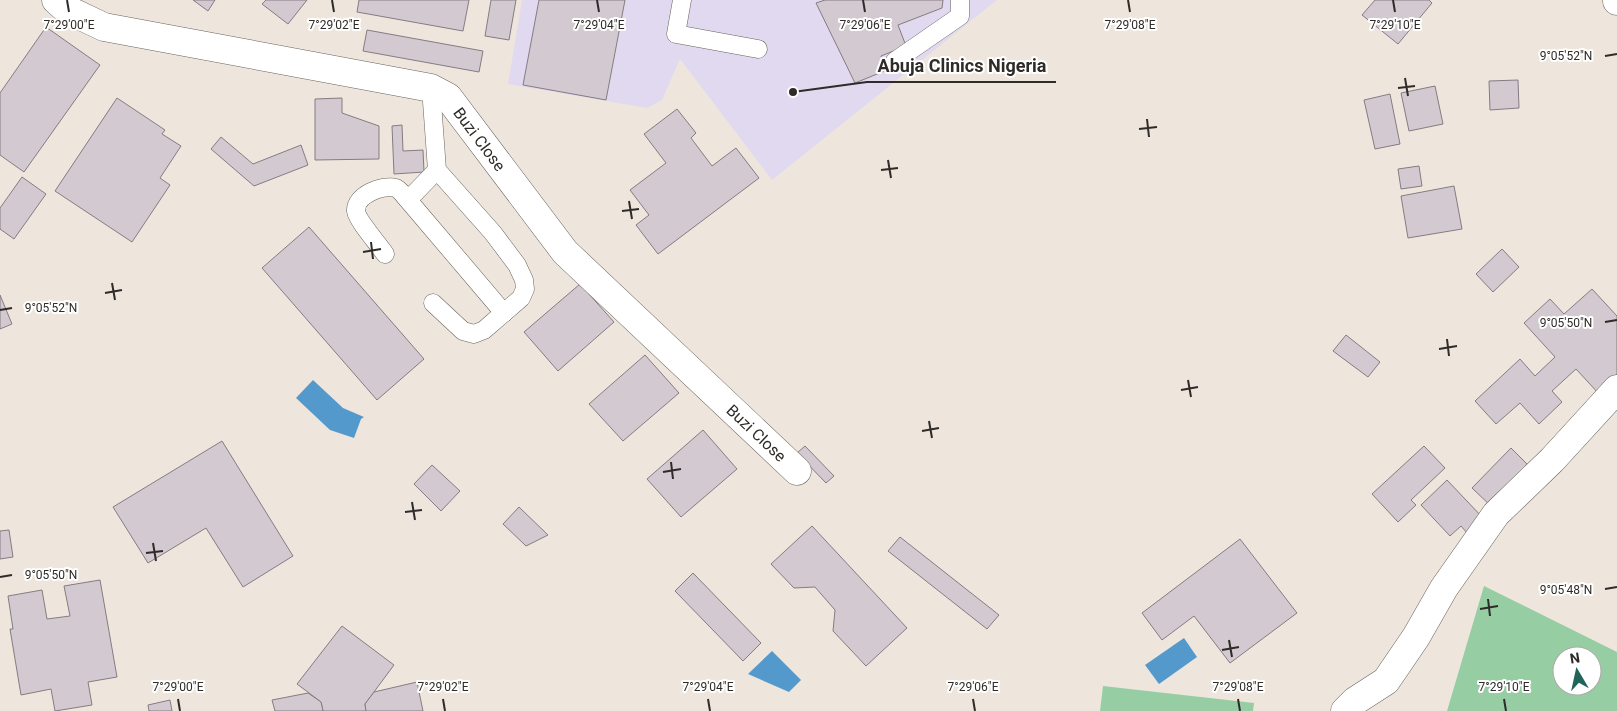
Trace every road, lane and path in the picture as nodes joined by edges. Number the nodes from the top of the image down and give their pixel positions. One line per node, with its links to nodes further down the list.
1 (56, 0): 6 (street, Buzi Close)
2 (682, 0): 4 (lane)
3 (960, 0): 5 (lane)
4 (758, 49)
5 (895, 61)
6 (431, 88): 7 (lane); 13 (street, Buzi Close)
7 (437, 170): 8 (lane); 11 (lane)
8 (408, 200): 9 (lane); 11 (lane)
9 (385, 254)
10 (433, 302): 11 (lane)
11 (504, 313)
12 (1617, 389): 14 (street)
13 (797, 471)
14 (1345, 711)

